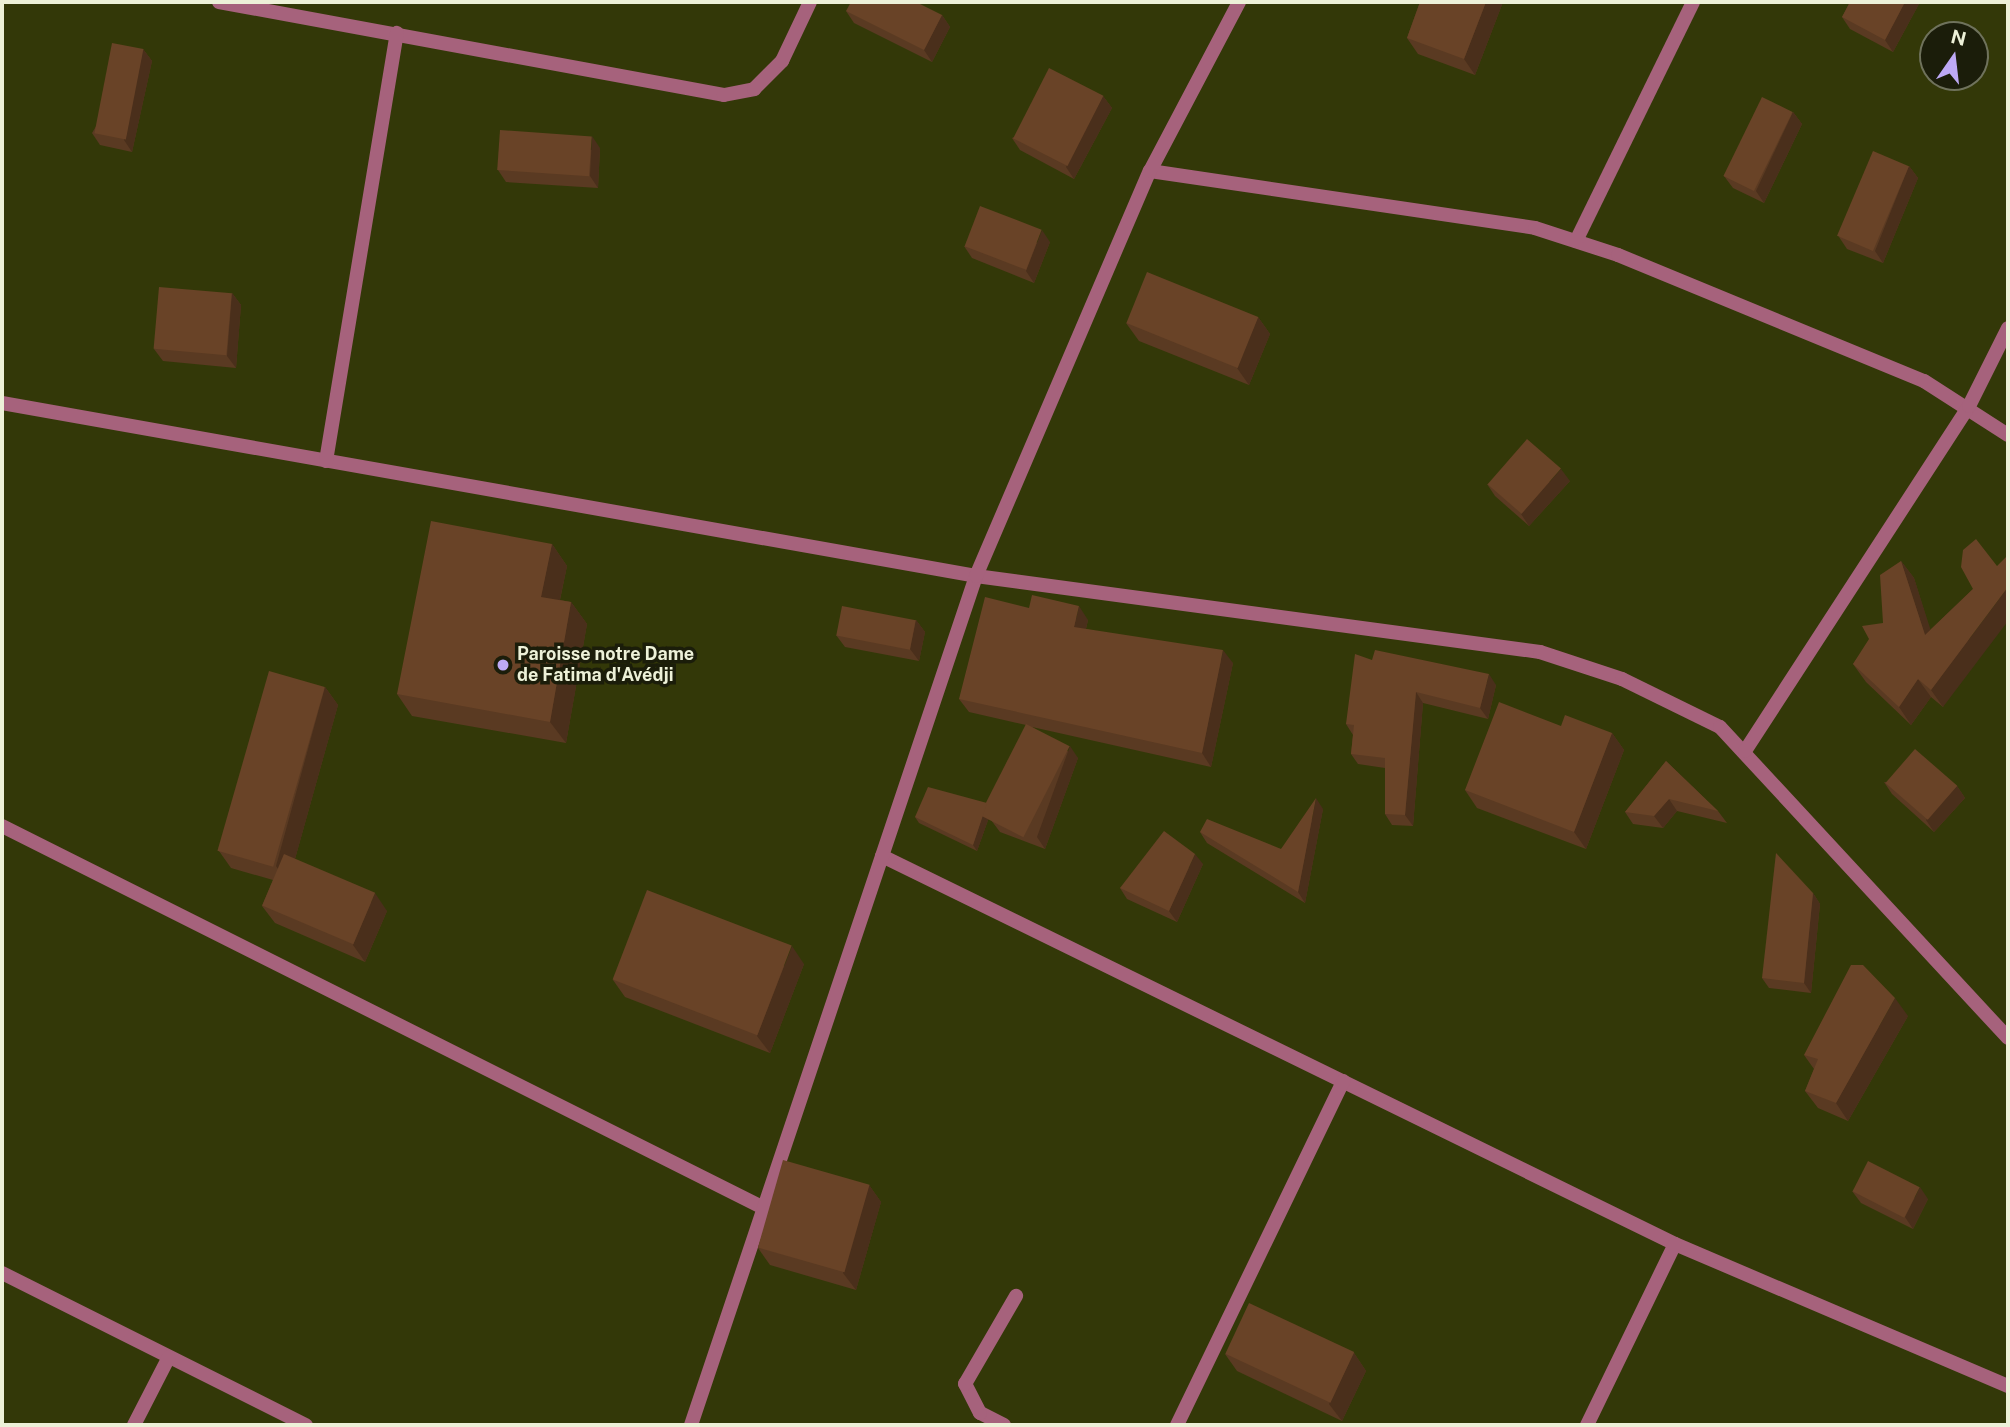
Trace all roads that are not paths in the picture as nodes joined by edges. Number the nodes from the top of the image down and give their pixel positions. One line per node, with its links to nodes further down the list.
1 (219, 2): 5 (street)
2 (810, 2): 5 (street)
3 (1239, 2): 6 (street)
4 (1693, 2): 7 (street)
5 (397, 33): 12 (street)
6 (1150, 171): 7 (street); 13 (street)
7 (1576, 241): 10 (street)
8 (2008, 328): 10 (street)
9 (2, 403): 12 (street)
10 (1969, 406): 11 (street); 14 (street)
11 (2008, 435)
12 (326, 461): 13 (street)
13 (976, 576): 14 (street); 16 (street)
14 (1745, 751): 17 (street)
15 (2, 826): 19 (street)
16 (882, 856): 18 (street); 19 (street)
17 (2008, 1038)
18 (1343, 1081): 20 (street); 29 (street)
19 (764, 1208): 27 (street)
20 (1675, 1244): 24 (street); 30 (street)
21 (2, 1273): 23 (street)
22 (1016, 1296): 28 (street)
23 (169, 1357): 25 (street); 26 (street)
24 (2008, 1386)
25 (134, 1425)
26 (306, 1425)
27 (691, 1425)
28 (1004, 1425)
29 (1177, 1425)
30 (1587, 1425)

